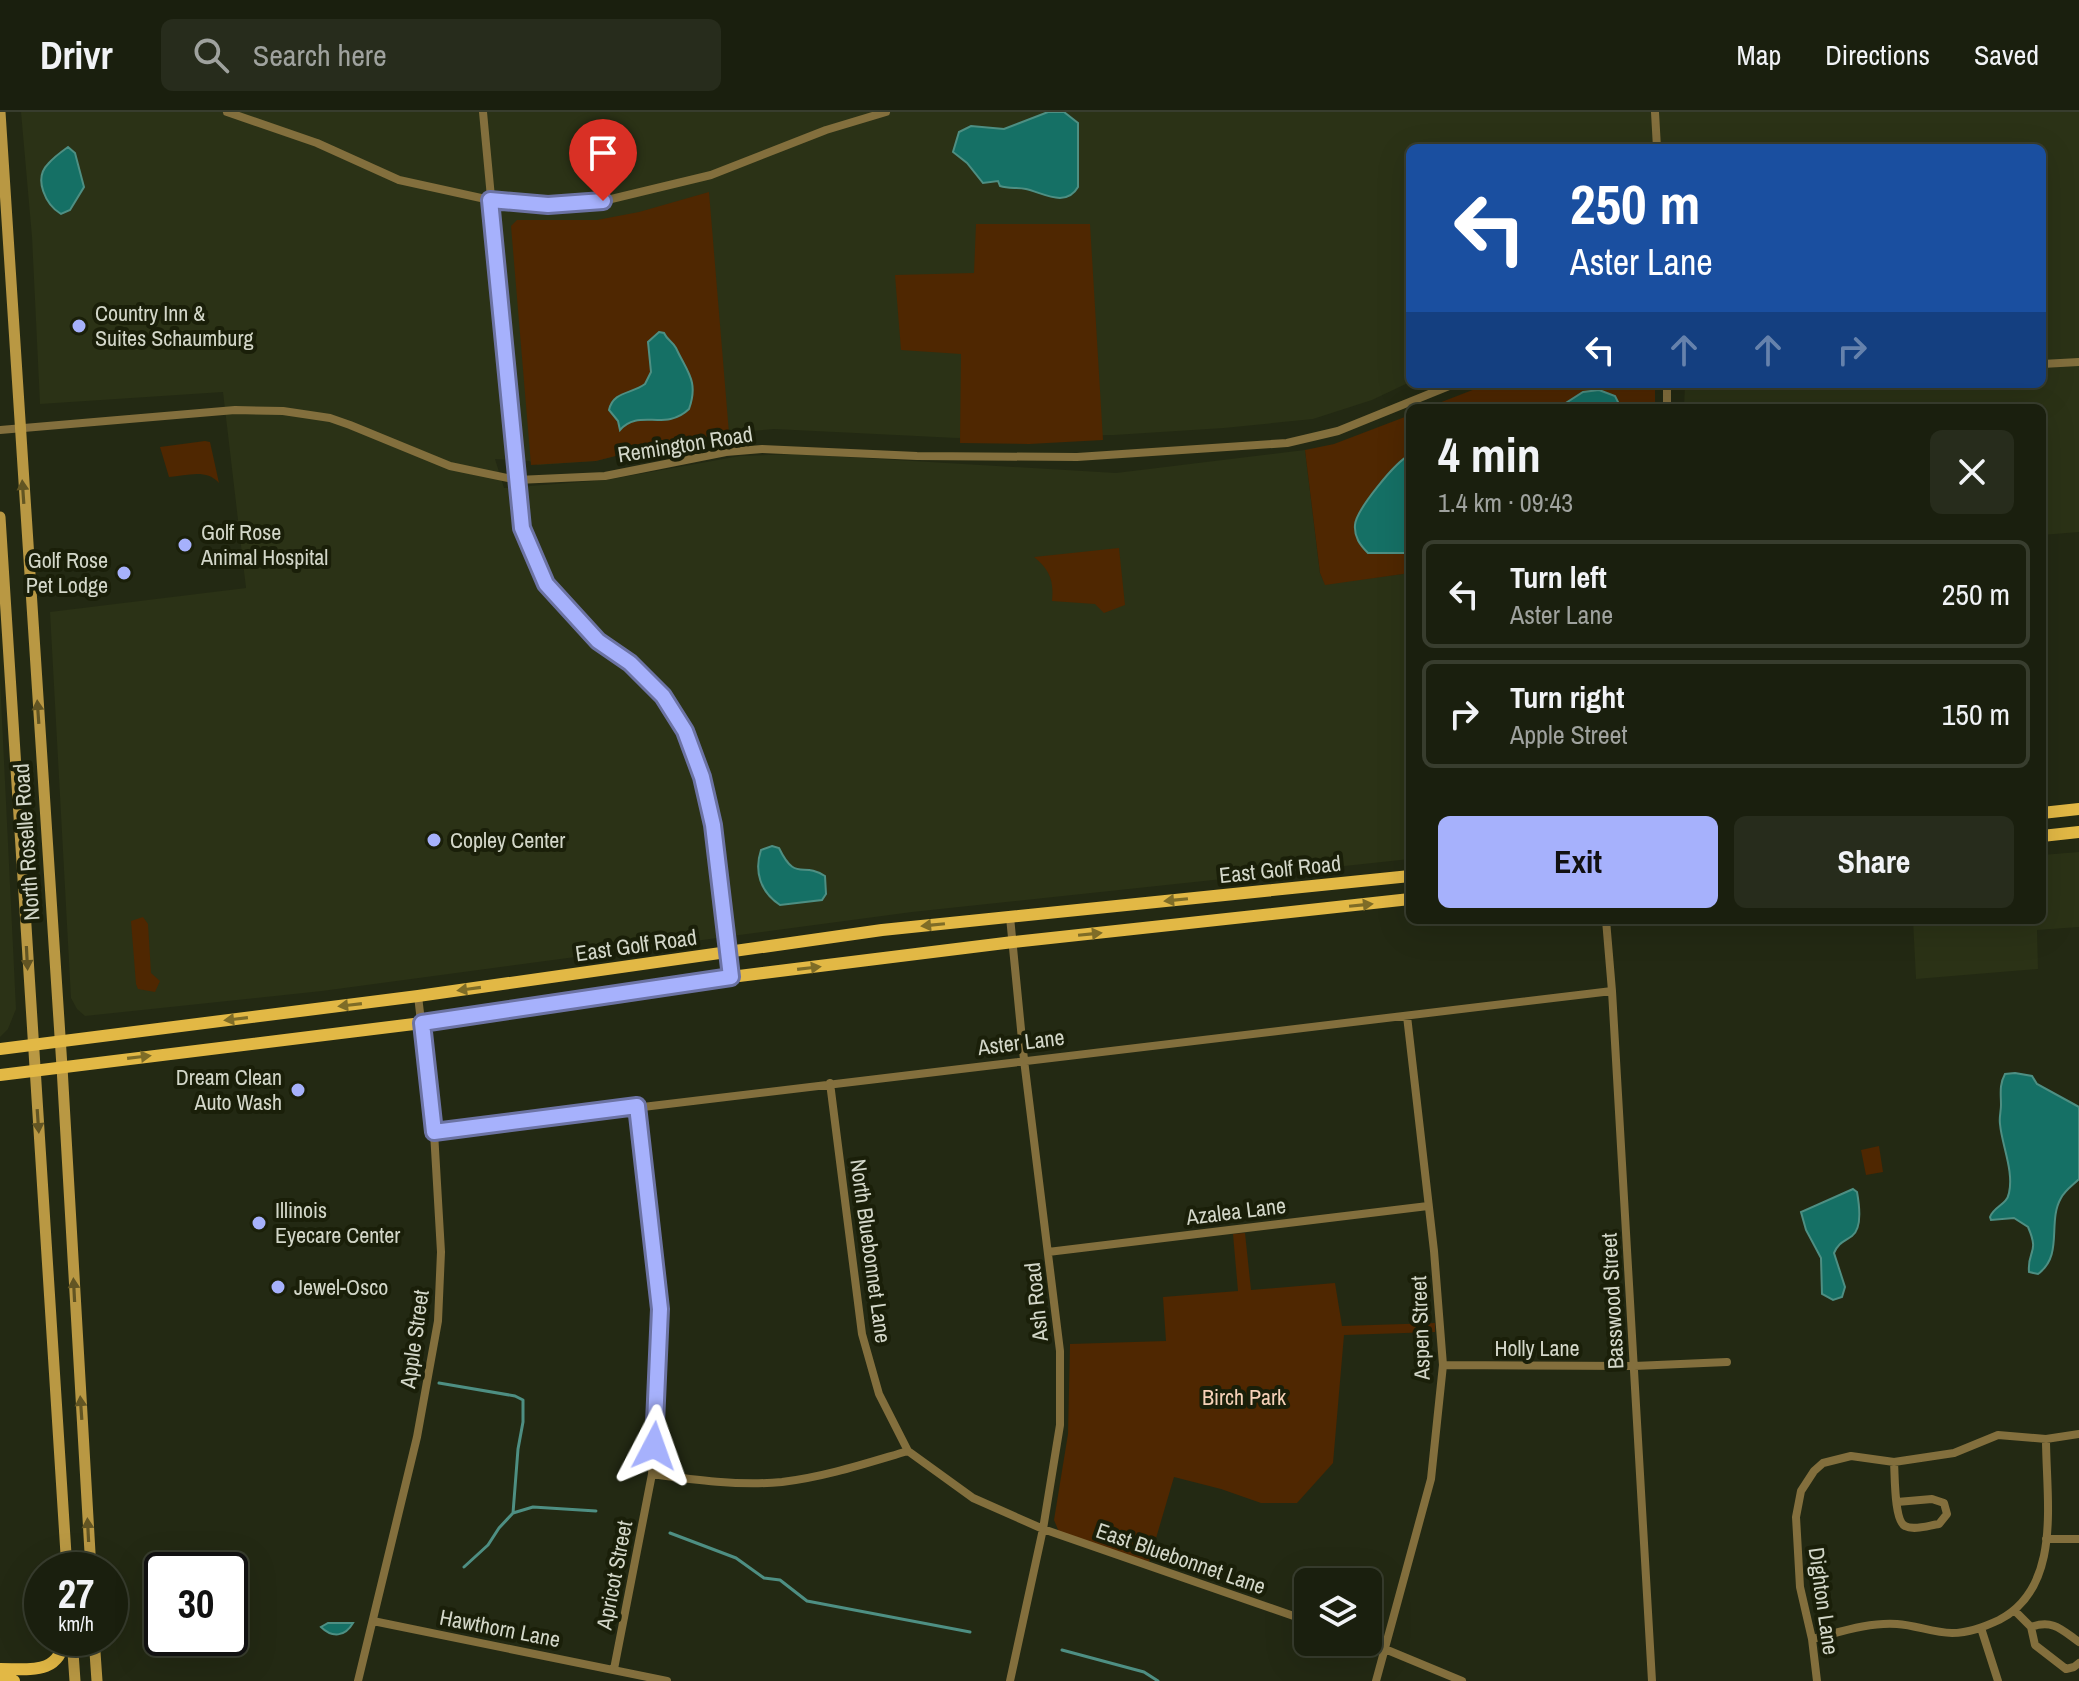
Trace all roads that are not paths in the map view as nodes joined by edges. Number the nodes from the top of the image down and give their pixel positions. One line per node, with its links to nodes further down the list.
1 (0, 112): 11 (main road, North Roselle Road)
2 (227, 112): 7 (street)
3 (483, 112): 7 (street)
4 (886, 112): 7 (street)
5 (1655, 112): 6 (street)
6 (1657, 144)
7 (490, 200): 13 (street)
8 (2079, 362): 9 (street)
9 (2046, 364)
10 (1444, 388): 13 (street, Remington Road)
11 (19, 429): 12 (street, Remington Road); 13 (street, Remington Road); 30 (main road, North Roselle Road, one-way to 11)
12 (0, 430)
13 (517, 480): 24 (street)
14 (0, 517): 31 (main road, North Roselle Road, one-way to 31)
15 (2079, 809): 16 (main road)
16 (2046, 813)
17 (2079, 832): 18 (main road)
18 (2046, 836)
19 (1406, 876): 21 (main road, East Golf Road, one-way to 21)
20 (1406, 899): 23 (main road, East Golf Road, one-way to 20)
21 (1010, 917): 23 (street, Ash Road); 24 (main road, East Golf Road, one-way to 24)
22 (1606, 924): 26 (street, Basswood Street)
23 (1013, 942): 25 (main road, East Golf Road, one-way to 23); 33 (street, Ash Road)
24 (728, 952): 25 (street); 27 (main road, East Golf Road, one-way to 27)
25 (731, 977): 29 (main road, East Golf Road)
26 (1612, 991): 28 (street, Aster Lane); 44 (street, Basswood Street)
27 (418, 996): 29 (street, Apple Street); 30 (main road, East Golf Road, one-way to 30)
28 (1407, 1016): 33 (street, Aster Lane); 40 (street, Aspen Street)
29 (422, 1023): 34 (main road, East Golf Road, one-way to 29); 39 (street, Apple Street)
30 (60, 1041): 31 (main road, East Golf Road); 34 (main road, North Roselle Road)
31 (32, 1045): 32 (main road, East Golf Road); 35 (main road, North Roselle Road)
32 (0, 1049)
33 (1024, 1060): 37 (street, Aster Lane); 41 (street, Ash Road)
34 (62, 1067): 35 (main road, East Golf Road); 55 (main road, North Roselle Road, one-way to 34)
35 (34, 1071): 36 (main road, East Golf Road); 54 (main road, North Roselle Road, one-way to 54)
36 (0, 1075)
37 (830, 1083): 38 (street, Aster Lane); 47 (street, North Bluebonnet Lane)
38 (637, 1106): 39 (street, Aster Lane); 49 (street, Apricot Street)
39 (434, 1132): 58 (street, Apple Street)
40 (1428, 1206): 41 (street, Azalea Lane); 43 (street, Aspen Street)
41 (1048, 1252): 51 (street, Ash Road)
42 (1727, 1362): 44 (street, Holly Lane)
43 (1443, 1365): 44 (street, Holly Lane); 64 (street, Aspen Street)
44 (1634, 1366): 80 (street, Basswood Street)
45 (2079, 1434): 46 (street, Dighton Lane)
46 (2046, 1439): 48 (street, Dighton Lane); 52 (street)
47 (908, 1451): 49 (street); 51 (street, North Bluebonnet Lane)
48 (1894, 1462): 50 (street); 61 (street, Dighton Lane)
49 (652, 1474): 70 (street, Apricot Street)
50 (1897, 1502): 50 (street)
51 (1043, 1529): 57 (street, East Bluebonnet Lane); 77 (street, Ash Road)
52 (2046, 1539): 53 (street); 56 (street)
53 (2079, 1539)
54 (66, 1552)
55 (90, 1552)
56 (2015, 1611): 59 (street); 60 (street)
57 (1294, 1616)
58 (373, 1621): 70 (street, Hawthorn Lane); 75 (street, Apple Street)
59 (2031, 1627): 62 (street); 68 (street)
60 (1981, 1628): 61 (street); 82 (street)
61 (1812, 1639): 81 (street, Dighton Lane)
62 (2079, 1642)
63 (1382, 1647): 64 (street)
64 (1386, 1648): 78 (street, Aspen Street); 79 (street)
65 (61, 1656): 69 (main road)
66 (73, 1656): 73 (main road)
67 (95, 1656): 74 (main road)
68 (2079, 1663)
69 (0, 1669)
70 (614, 1669): 76 (street, Hawthorn Lane)
71 (0, 1677): 72 (main road)
72 (14, 1681)
73 (75, 1681)
74 (97, 1681)
75 (358, 1681)
76 (667, 1681)
77 (1010, 1681)
78 (1376, 1681)
79 (1462, 1681)
80 (1652, 1681)
81 (1817, 1681)
82 (1998, 1681)

